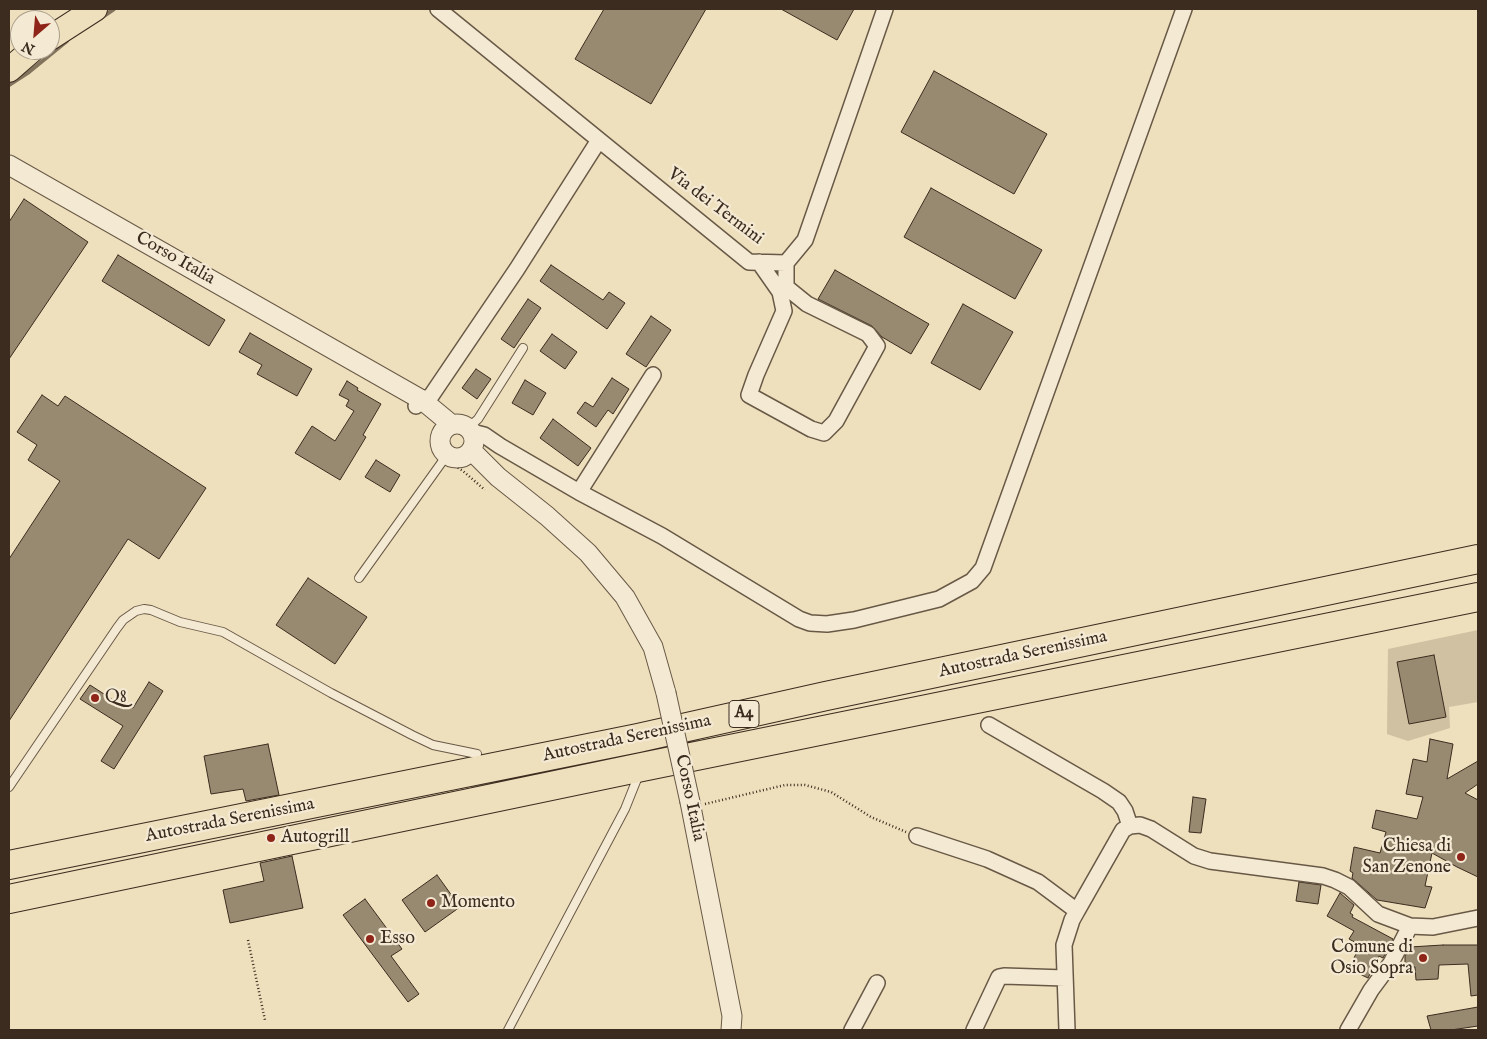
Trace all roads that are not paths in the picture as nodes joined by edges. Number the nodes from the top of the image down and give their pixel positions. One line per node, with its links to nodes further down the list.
1 (95, 9): 5 (main road)
2 (438, 9): 8 (street, Via dei Termini)
3 (885, 9): 11 (street)
4 (1184, 9): 16 (street)
5 (60, 32)
6 (18, 60): 7 (main road)
7 (9, 70)
8 (599, 140): 10 (street, Via dei Termini); 14 (street)
9 (9, 165): 14 (street, Corso Italia)
10 (758, 262): 11 (street, Via dei Termini); 11 (street)
11 (786, 263)
12 (523, 348): 15 (lane)
13 (653, 374): 16 (street)
14 (419, 403): 15 (street, Corso Italia)
15 (457, 442): 16 (street); 18 (lane); 34 (street, Corso Italia, bridge)
16 (579, 492)
17 (1478, 559): 26 (highway, Autostrada Serenissima / A4)
18 (359, 578)
19 (1478, 598): 22 (highway, Autostrada Serenissima / A4)
20 (989, 725): 24 (street)
21 (477, 754): 23 (lane)
22 (642, 767): 27 (highway, Autostrada Serenissima / A4); 33 (lane)
23 (9, 787)
24 (1130, 826): 28 (street); 30 (street)
25 (917, 836): 28 (street)
26 (9, 865)
27 (9, 899)
28 (1077, 911): 31 (street)
29 (1476, 923): 30 (street)
30 (1410, 926): 38 (street)
31 (1065, 978): 36 (street); 37 (street)
32 (877, 983): 35 (street)
33 (508, 1030)
34 (731, 1030)
35 (852, 1030)
36 (974, 1030)
37 (1067, 1030)
38 (1348, 1030)

